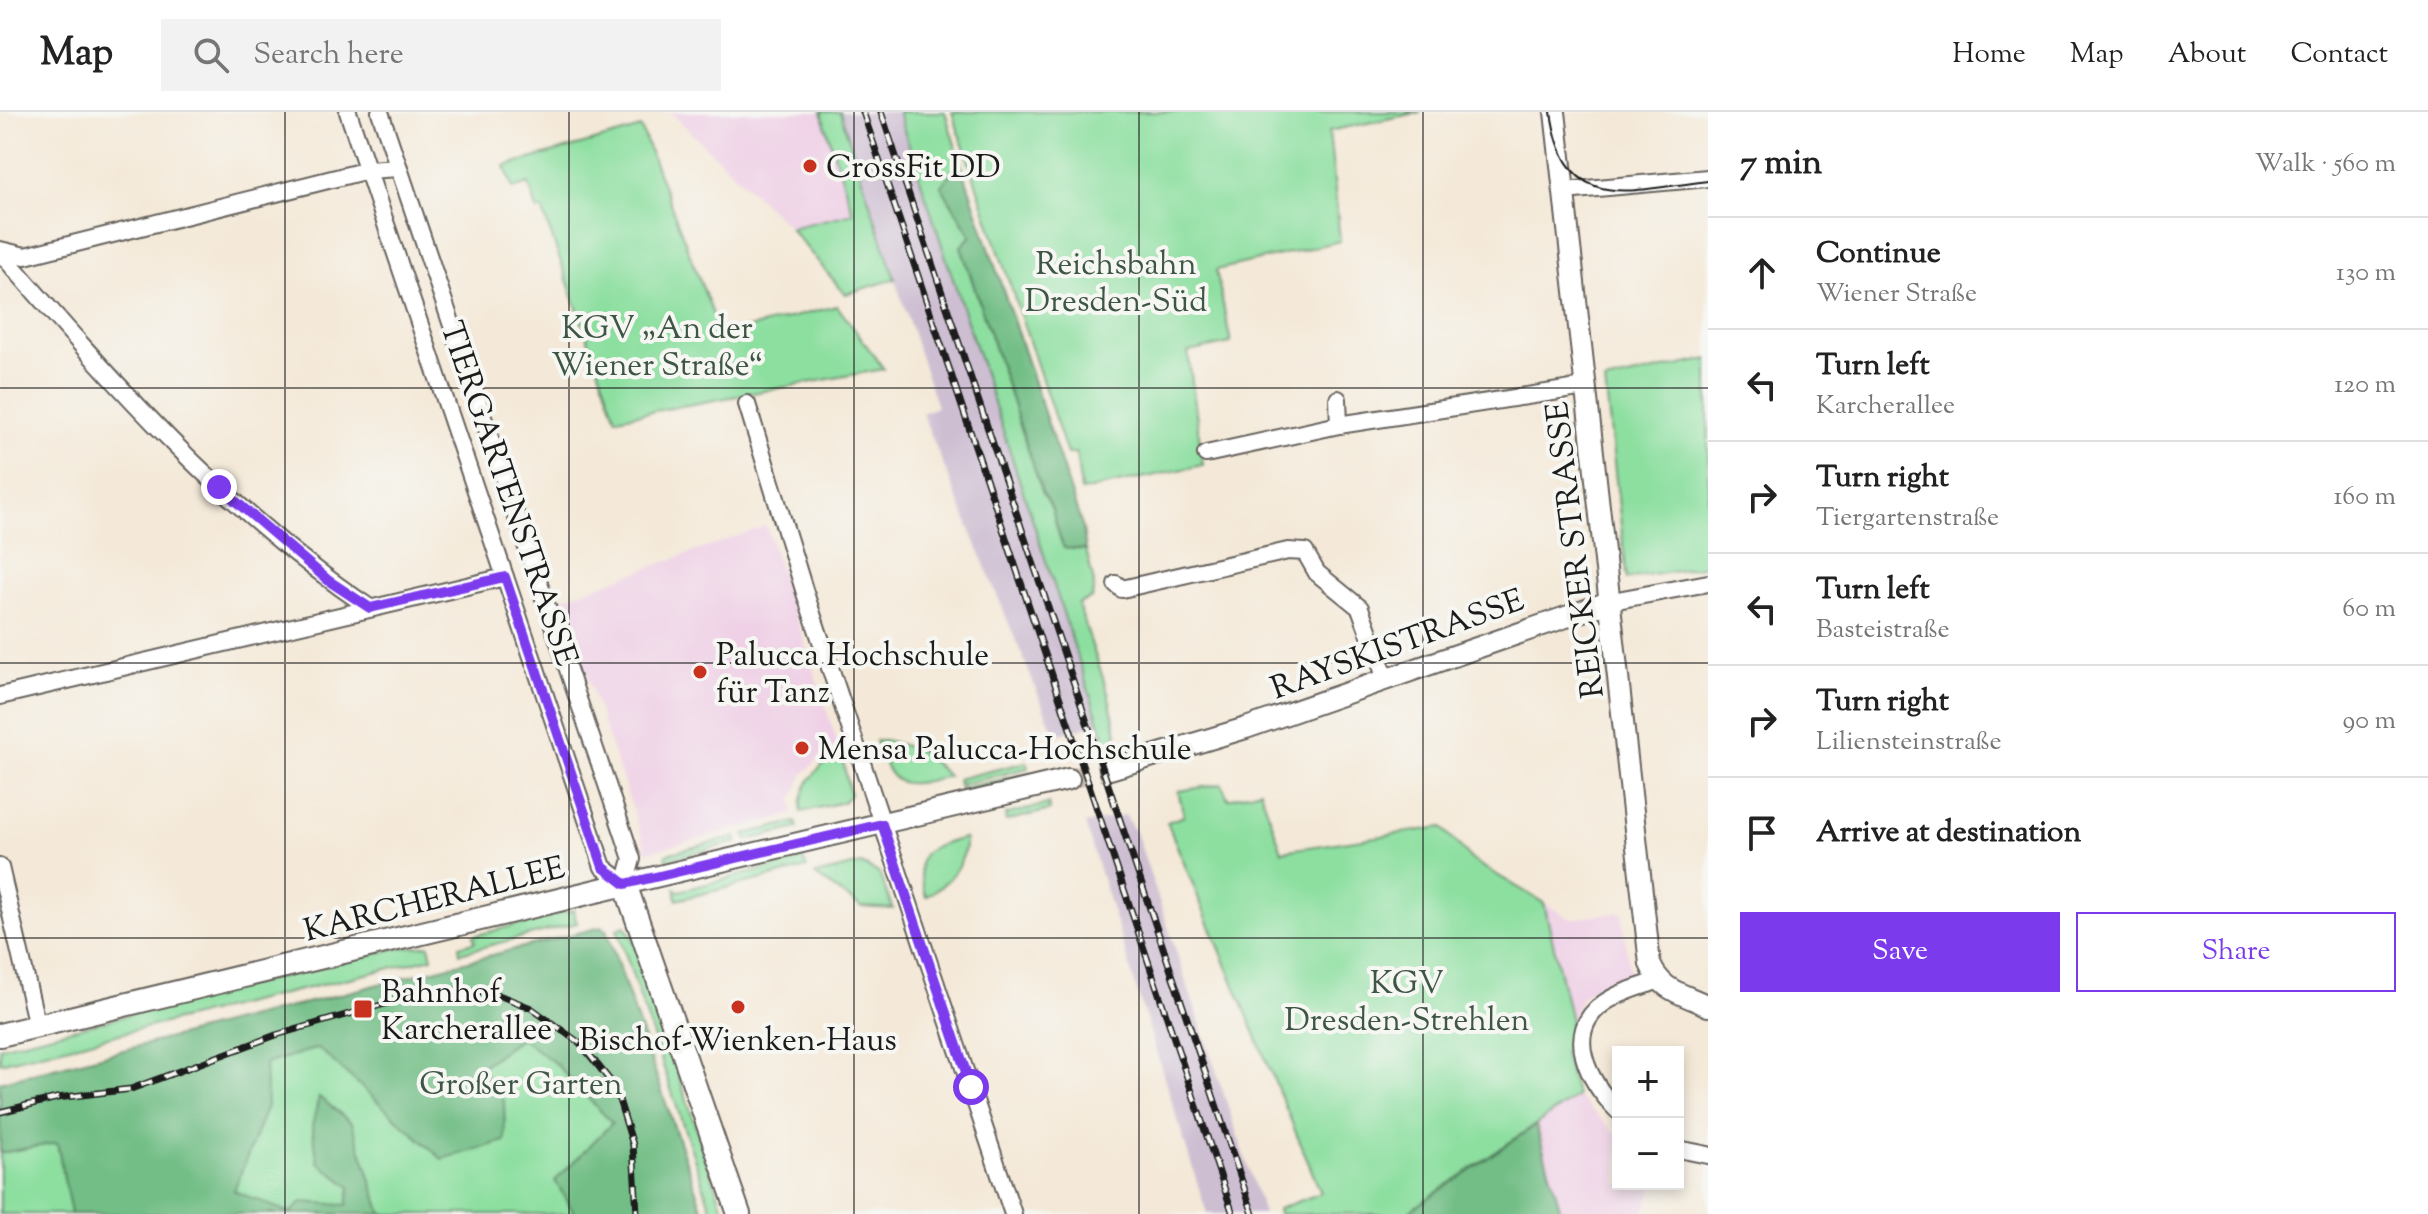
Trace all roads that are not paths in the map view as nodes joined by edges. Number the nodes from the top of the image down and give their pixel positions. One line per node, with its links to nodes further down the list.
1 (348, 112): 5 (street, TIERGARTENSTRASSE)
2 (380, 112): 4 (street, TIERGARTENSTRASSE)
3 (1555, 112): 7 (street, REICKER STRASSE)
4 (399, 168): 5 (street); 25 (street, TIERGARTENSTRASSE)
5 (368, 170): 8 (street); 14 (street, TIERGARTENSTRASSE)
6 (1708, 178): 7 (street)
7 (1564, 191): 9 (street, REICKER STRASSE)
8 (0, 251): 18 (street)
9 (1585, 387): 12 (street); 17 (street, REICKER STRASSE)
10 (1338, 399): 12 (street)
11 (747, 404): 23 (street)
12 (1339, 425): 13 (street)
13 (1206, 454)
14 (505, 577): 18 (street); 25 (street, TIERGARTENSTRASSE)
15 (1708, 583): 17 (street, RAYSKISTRASSE)
16 (1116, 584): 19 (street)
17 (1612, 601): 19 (street, RAYSKISTRASSE); 26 (street, REICKER STRASSE)
18 (370, 608): 20 (street)
19 (1386, 679): 21 (street, RAYSKISTRASSE)
20 (0, 696)
21 (1110, 769)
22 (1069, 779): 23 (street, KARCHERALLEE)
23 (882, 824): 25 (street, KARCHERALLEE); 34 (street)
24 (0, 867): 28 (street)
25 (625, 884): 28 (main road, KARCHERALLEE); 33 (main road, TIERGARTENSTRASSE)
26 (1657, 981): 27 (street); 30 (street)
27 (1708, 1006)
28 (37, 1026): 29 (main road, KARCHERALLEE)
29 (0, 1035)
30 (1612, 1105)
31 (1684, 1150): 32 (street)
32 (1708, 1155)
33 (739, 1214)
34 (1013, 1214)

